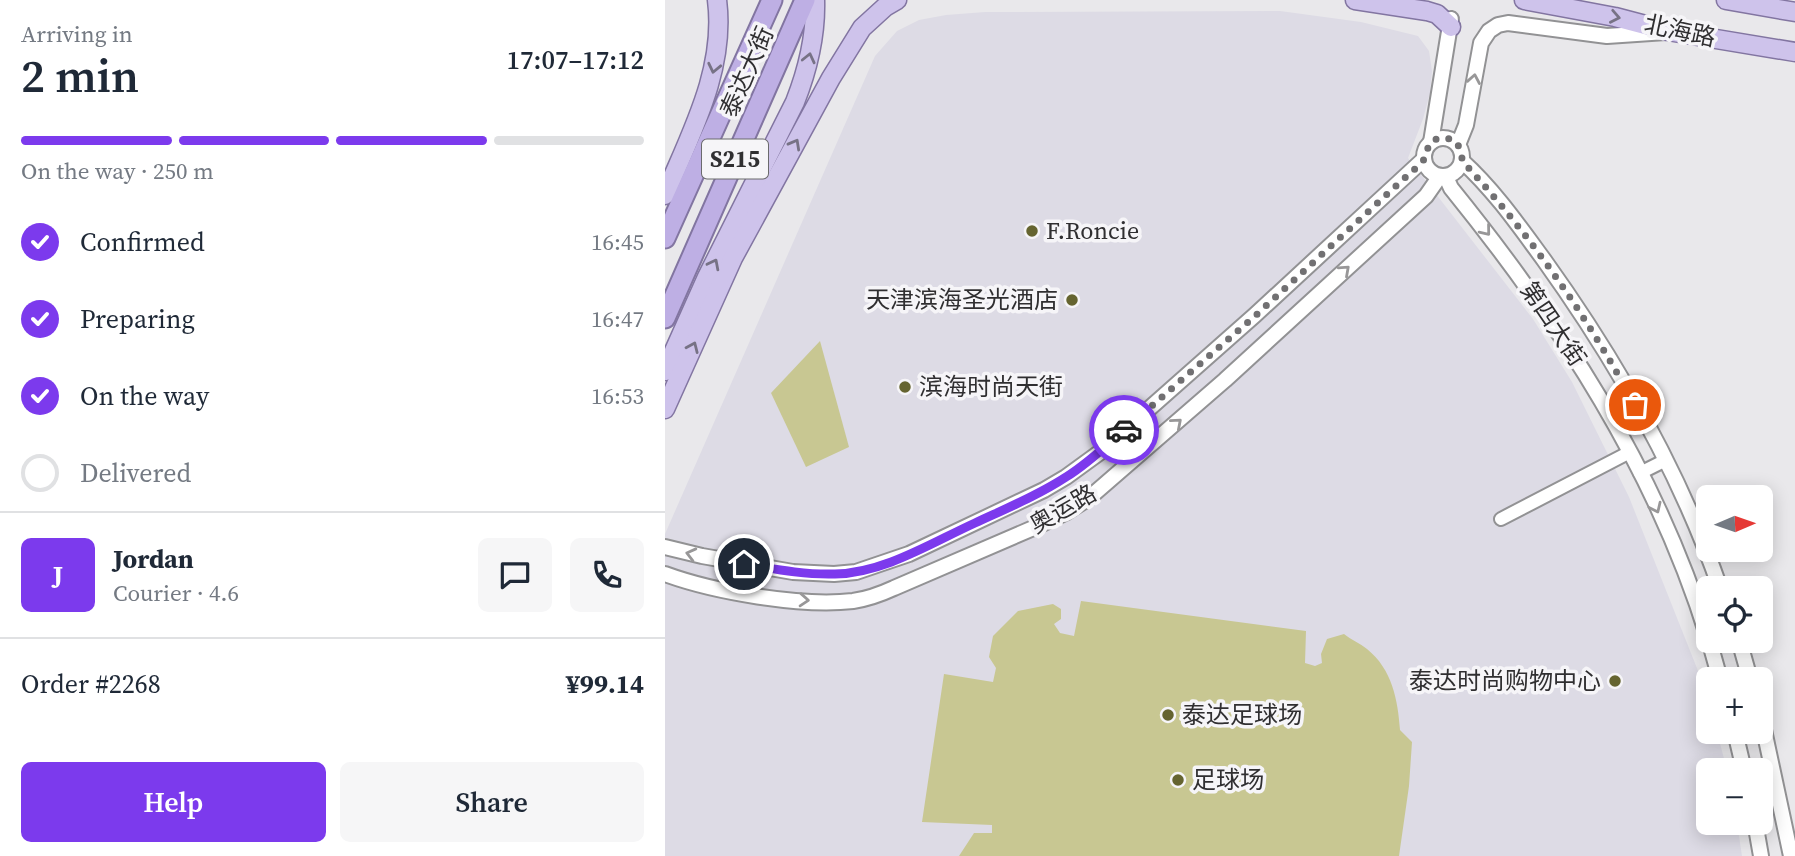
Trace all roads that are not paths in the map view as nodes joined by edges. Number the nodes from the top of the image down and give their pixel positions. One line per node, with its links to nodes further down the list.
1 (717, 0): 19 (main road, one-way to 19)
2 (772, 0): 20 (highway, 泰达大街 / S215)
3 (805, 0): 21 (highway, 泰达大街 / S215)
4 (815, 0): 22 (main road, one-way to 4)
5 (897, 0): 23 (main road, one-way to 5)
6 (1355, 0): 11 (main road)
7 (1414, 0): 11 (street)
8 (1524, 0): 12 (main road, 北海路, one-way to 12)
9 (1726, 0): 10 (main road, 北海路)
10 (1795, 12)
11 (1451, 27): 14 (street)
12 (1668, 31): 13 (main road, 北海路); 15 (street, one-way to 12)
13 (1795, 52)
14 (1431, 142): 15 (street); 16 (street)
15 (1458, 145): 17 (street, 第四大街)
16 (1424, 159): 18 (street, 第四大街); 28 (street, 奥运路, one-way to 28)
17 (1462, 162): 18 (street); 25 (street, 第四大街)
18 (1443, 177): 24 (street, 第四大街, one-way to 24); 29 (street, 奥运路, one-way to 18)
19 (665, 195)
20 (665, 238)
21 (665, 318)
22 (665, 371)
23 (665, 409)
24 (1630, 452): 26 (street, 第四大街); 27 (street)
25 (1664, 461): 26 (street); 30 (street, 第四大街)
26 (1640, 473): 31 (street, 第四大街, one-way to 31)
27 (1501, 519)
28 (665, 547)
29 (665, 574)
30 (1715, 576)
31 (1696, 604)
32 (1767, 744): 35 (street)
33 (1757, 835): 34 (street)
34 (1761, 856)
35 (1791, 856)

